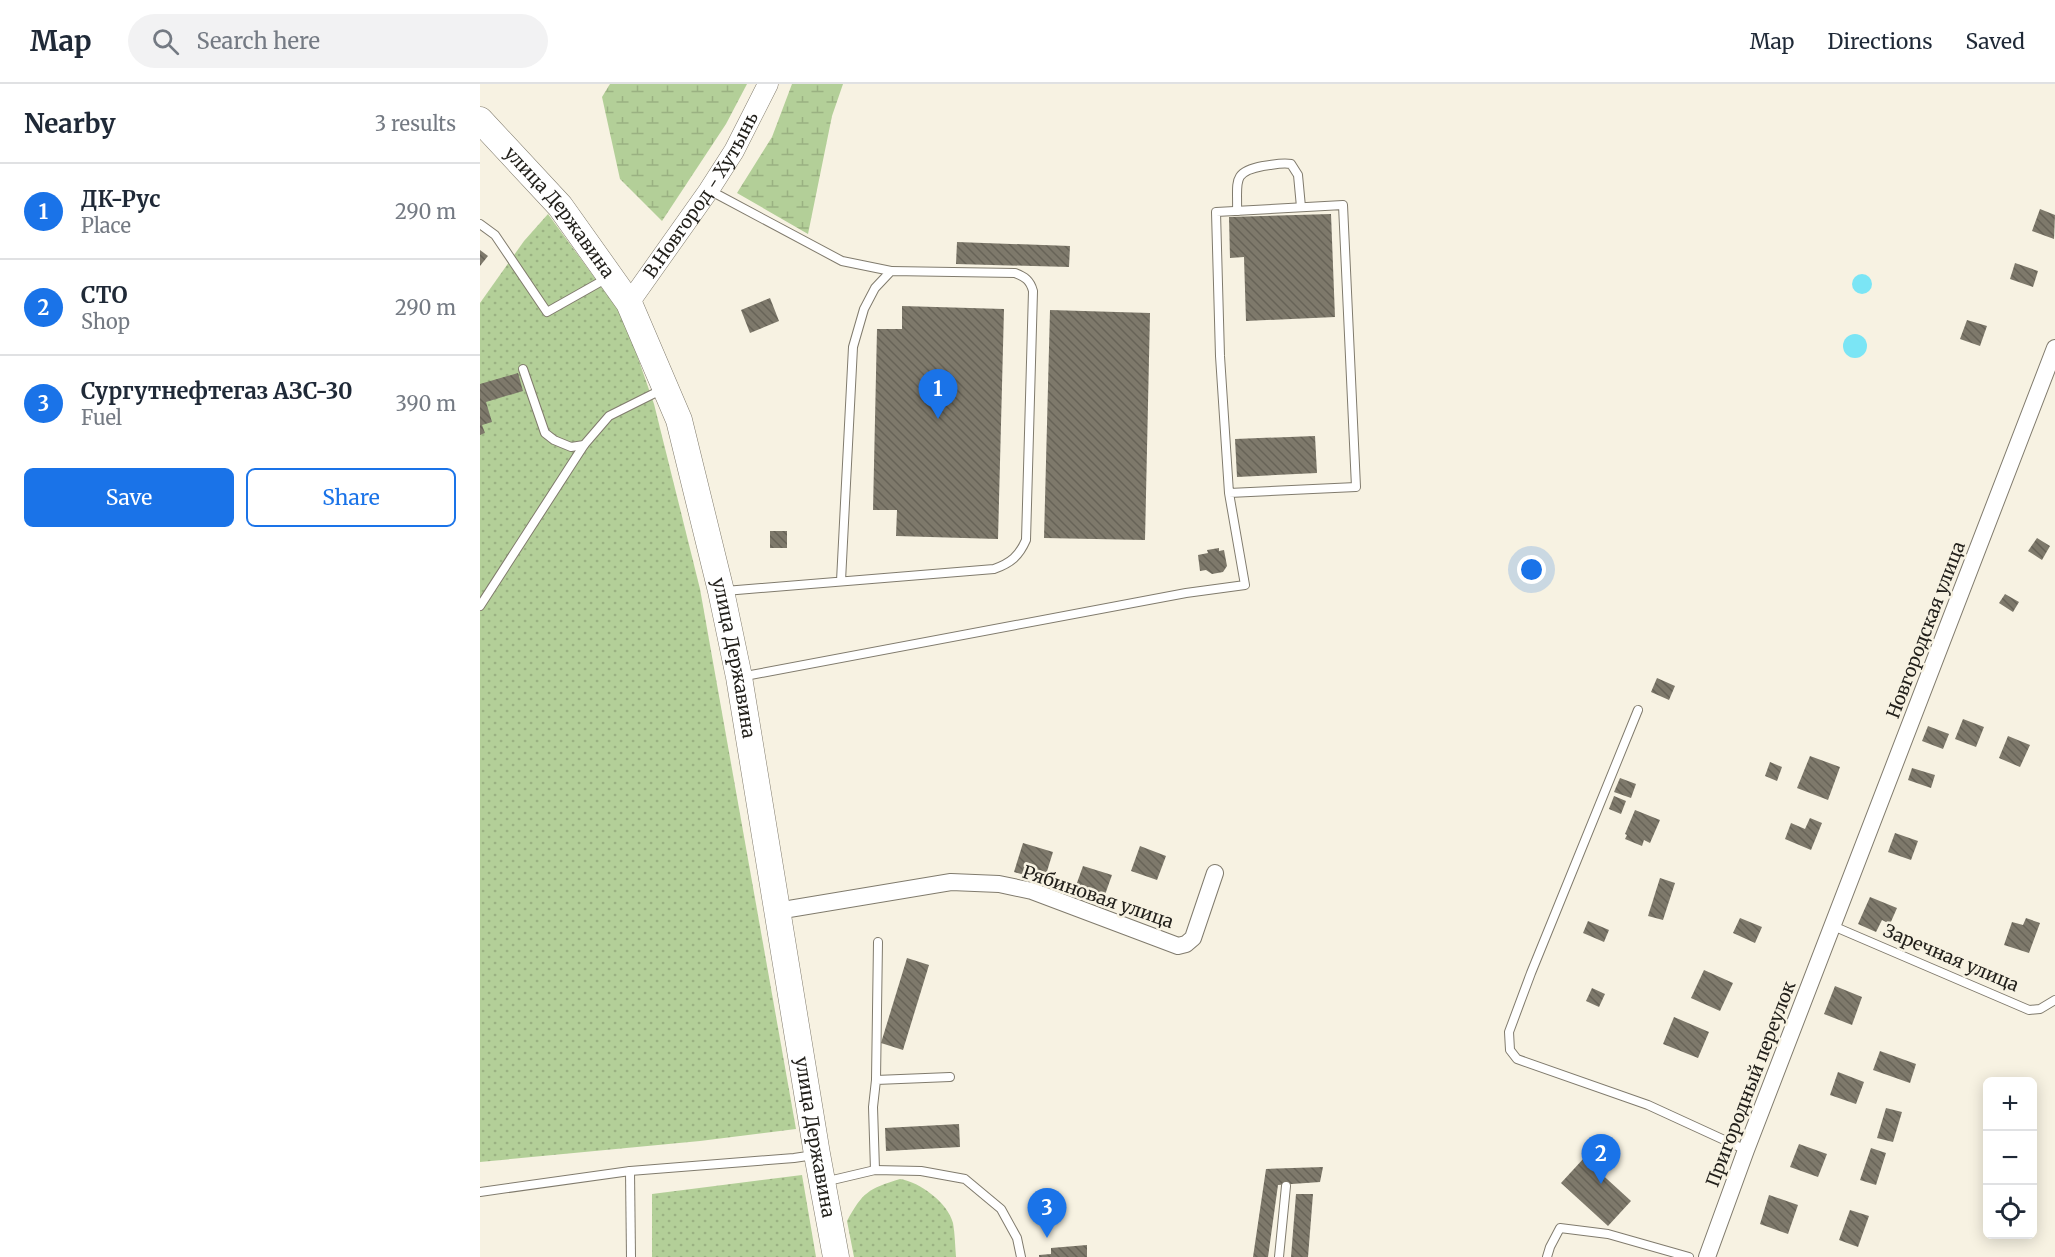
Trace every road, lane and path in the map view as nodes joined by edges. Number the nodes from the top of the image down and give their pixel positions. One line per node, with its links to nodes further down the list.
1 (768, 84): 3 (street, В.Новгород - Хутынь)
2 (480, 120): 8 (main road, улица Державина)
3 (710, 190): 7 (lane); 9 (street, В.Новгород - Хутынь)
4 (1301, 207): 5 (lane); 5 (lane); 14 (lane)
5 (1238, 211): 14 (lane)
6 (480, 224): 8 (lane)
7 (891, 271): 15 (lane); 15 (lane)
8 (610, 276): 9 (main road, улица Державина)
9 (629, 303): 12 (main road, улица Державина)
10 (2055, 348): 22 (street, Новгородская улица)
11 (524, 369): 13 (lane)
12 (666, 388): 13 (lane); 16 (main road, улица Державина)
13 (585, 445): 17 (lane)
14 (1228, 493): 18 (lane)
15 (841, 581): 16 (lane)
16 (721, 591): 18 (main road, улица Державина)
17 (480, 606)
18 (739, 677): 21 (main road, улица Державина)
19 (1638, 710): 27 (lane)
20 (1215, 873): 21 (street, Рябиновая улица)
21 (777, 911): 28 (main road, улица Державина)
22 (1833, 926): 24 (lane, Заречная улица); 27 (street, Пригородный переулок)
23 (878, 942): 26 (lane)
24 (2055, 1000)
25 (950, 1077): 26 (lane)
26 (876, 1080): 29 (lane)
27 (1746, 1150): 40 (street, Пригородный переулок)
28 (817, 1154): 30 (lane); 31 (main road, улица Державина)
29 (875, 1170): 31 (lane); 36 (lane)
30 (630, 1171): 33 (lane); 34 (lane)
31 (822, 1182): 35 (main road, улица Державина)
32 (1286, 1186): 37 (lane)
33 (480, 1192)
34 (631, 1257)
35 (836, 1257)
36 (1021, 1257)
37 (1278, 1257)
38 (1547, 1257): 39 (lane)
39 (1689, 1257)
40 (1707, 1257)

